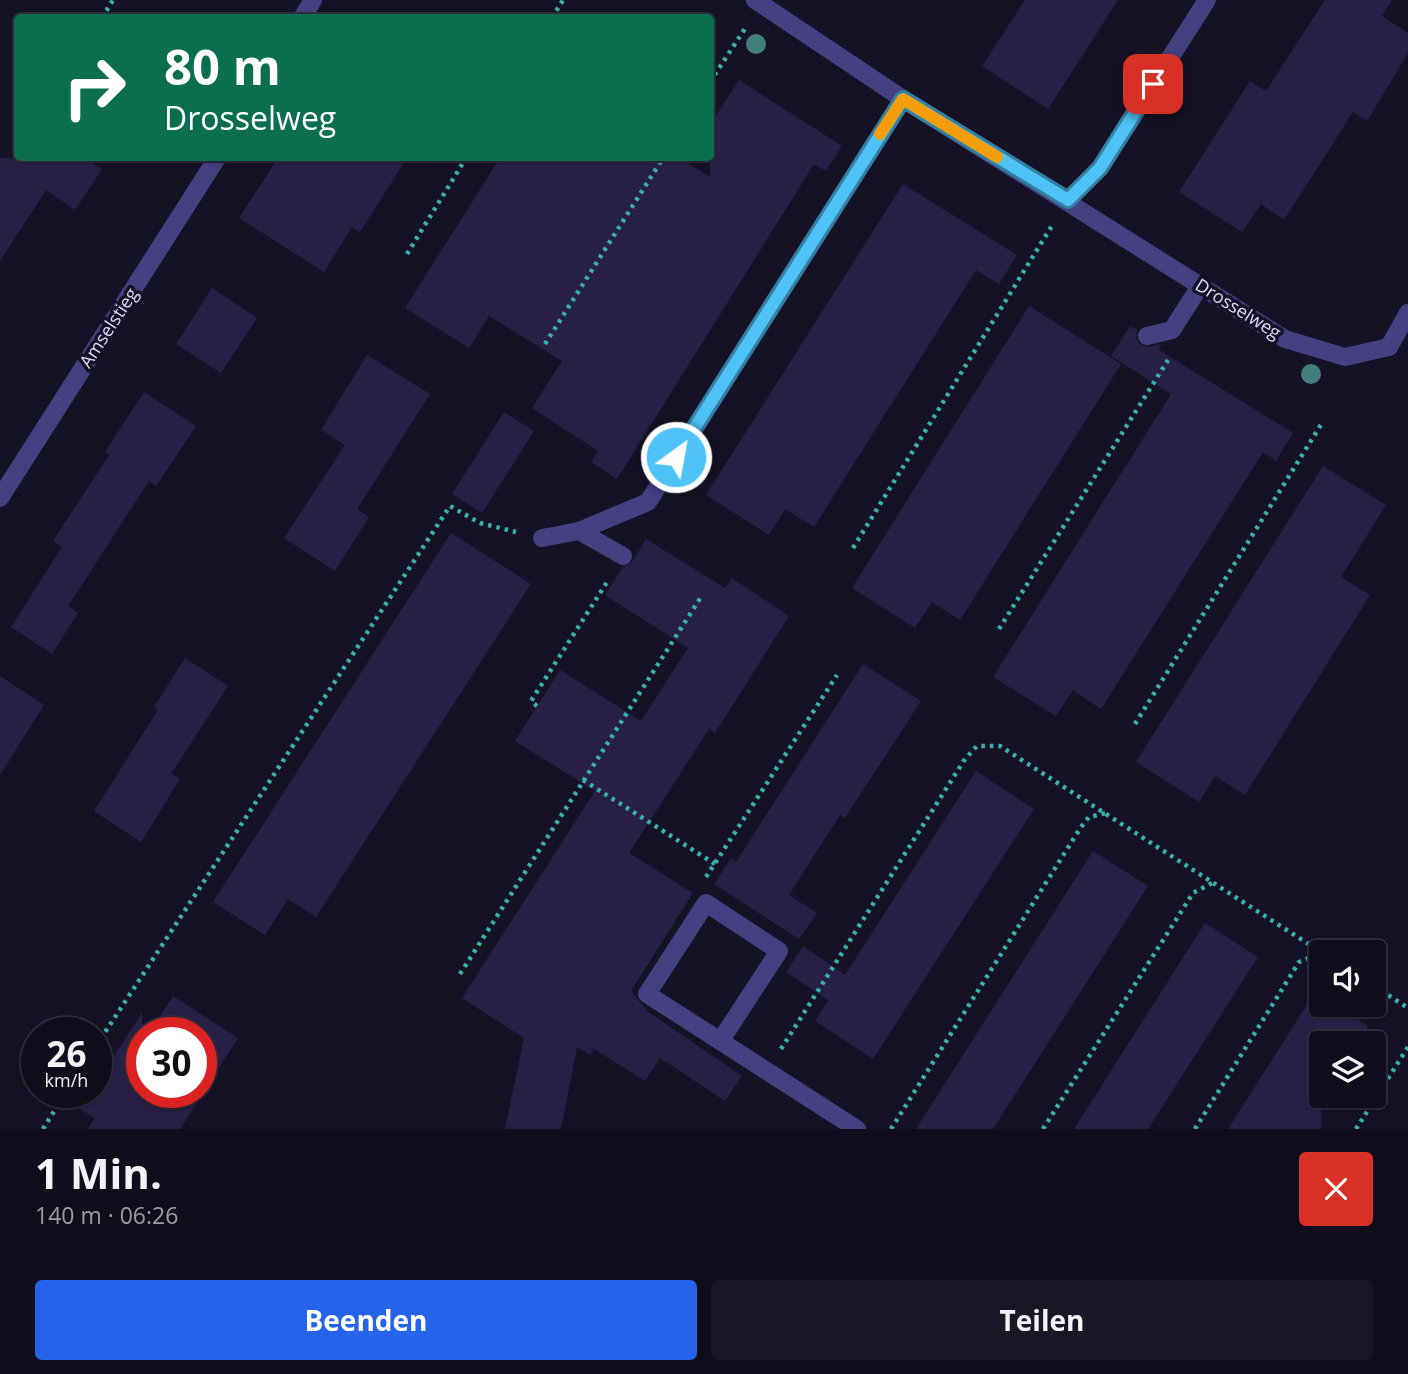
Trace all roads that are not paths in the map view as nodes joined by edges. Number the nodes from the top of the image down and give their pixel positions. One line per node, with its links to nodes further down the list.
1 (1207, 0): 5 (street)
2 (758, 2): 3 (street, Drosselweg)
3 (903, 99): 5 (street, Drosselweg); 10 (street)
4 (215, 161): 9 (street, Amselstieg)
5 (1068, 200): 6 (street, Drosselweg)
6 (1200, 286): 7 (street, Drosselweg); 8 (street)
7 (1408, 313)
8 (1147, 336)
9 (0, 498)
10 (579, 530): 11 (street); 12 (street)
11 (542, 538)
12 (623, 556)
13 (721, 1040): 13 (street); 14 (street)
14 (857, 1129)

